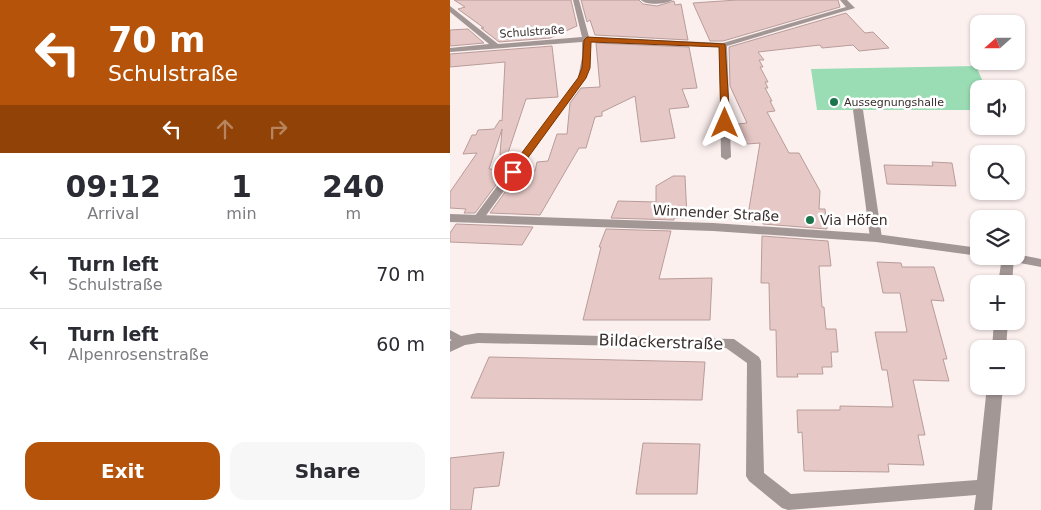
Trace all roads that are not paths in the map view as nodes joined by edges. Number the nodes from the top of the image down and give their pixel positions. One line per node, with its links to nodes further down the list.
1 (576, 0): 6 (street)
2 (644, 0): 3 (street)
3 (670, 0)
4 (843, 0): 7 (street, Schulstraße)
5 (450, 8): 8 (street)
6 (587, 40): 7 (street, Schulstraße); 8 (street, Schulstraße); 13 (street)
7 (723, 45): 11 (street)
8 (496, 46): 9 (street, Schulstraße)
9 (450, 50)
10 (858, 110): 14 (street)
11 (726, 157)
12 (450, 218): 13 (street, Winnender Straße)
13 (478, 219): 14 (street, Winnender Straße)
14 (876, 238): 15 (street, Winnender Straße)
15 (970, 251)
16 (1025, 260): 17 (street)
17 (1041, 264)
18 (454, 341): 20 (street, Bildackerstraße)
19 (994, 395): 20 (street)
20 (985, 487): 21 (street)
21 (983, 510)

